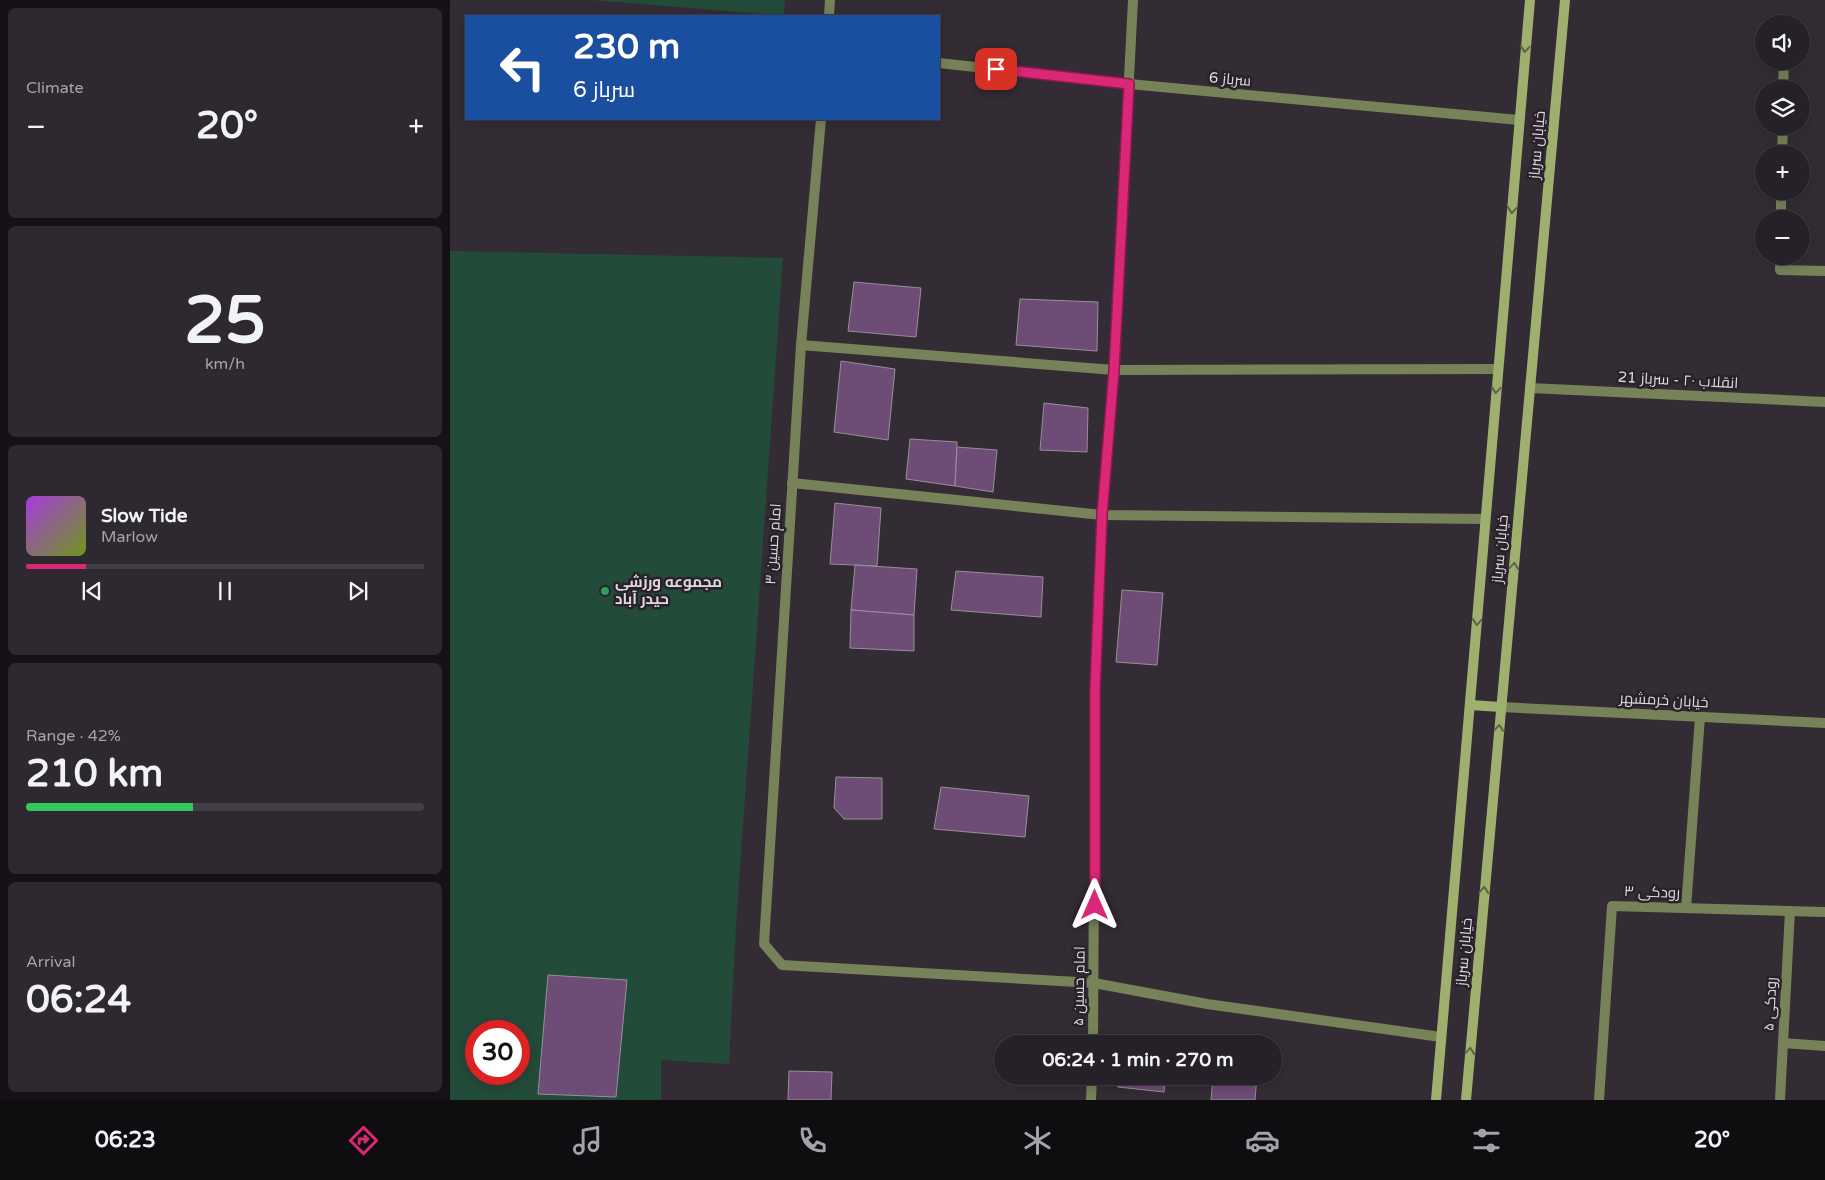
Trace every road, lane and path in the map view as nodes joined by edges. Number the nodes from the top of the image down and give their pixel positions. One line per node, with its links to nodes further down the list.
1 (830, 0): 5 (street)
2 (1133, 0): 7 (street, امام حسین ۵)
3 (1530, 0): 9 (main road, خیابان سرباز, one-way to 9)
4 (1565, 0): 15 (main road, خیابان سرباز)
5 (829, 15)
6 (940, 63): 7 (street, سرباز 6)
7 (1129, 84): 9 (street, سرباز 6); 14 (street, امام حسین ۵)
8 (821, 120): 12 (street, امام حسین ۳)
9 (1519, 120): 13 (main road, خیابان سرباز, one-way to 13)
10 (1780, 265): 11 (street)
11 (1825, 271)
12 (801, 345): 14 (street); 17 (street, امام حسین ۳)
13 (1498, 369): 14 (street); 19 (main road, خیابان سرباز, one-way to 19)
14 (1114, 370): 18 (street, امام حسین ۵)
15 (1530, 388): 16 (street, انقلاب ۲۰ - سرباز 21); 21 (main road, خیابان سرباز, one-way to 15)
16 (1825, 402)
17 (792, 483): 18 (street); 27 (street, امام حسین ۳)
18 (1102, 515): 19 (street); 27 (street, امام حسین ۵)
19 (1485, 519): 20 (main road, خیابان سرباز, one-way to 20)
20 (1470, 705): 21 (main road); 29 (main road, خیابان سرباز)
21 (1501, 707): 22 (street, خیابان خرمشهر); 35 (main road, خیابان سرباز, one-way to 21)
22 (1700, 717): 23 (street, خیابان خرمشهر); 24 (street)
23 (1825, 723)
24 (1686, 908): 25 (street, رودکی ۳); 36 (street, رودکی ۳)
25 (1790, 911): 26 (street, رودکی ۳); 30 (street, رودکی ۵)
26 (1825, 912)
27 (1094, 983): 28 (street, امام حسین ۵); 29 (street)
28 (1093, 1035)
29 (1441, 1037): 34 (main road, خیابان سرباز)
30 (1783, 1043): 31 (street); 37 (street, رودکی ۵)
31 (1825, 1046)
32 (1092, 1085): 33 (street)
33 (1092, 1100)
34 (1436, 1100)
35 (1466, 1100)
36 (1599, 1100)
37 (1780, 1100)

